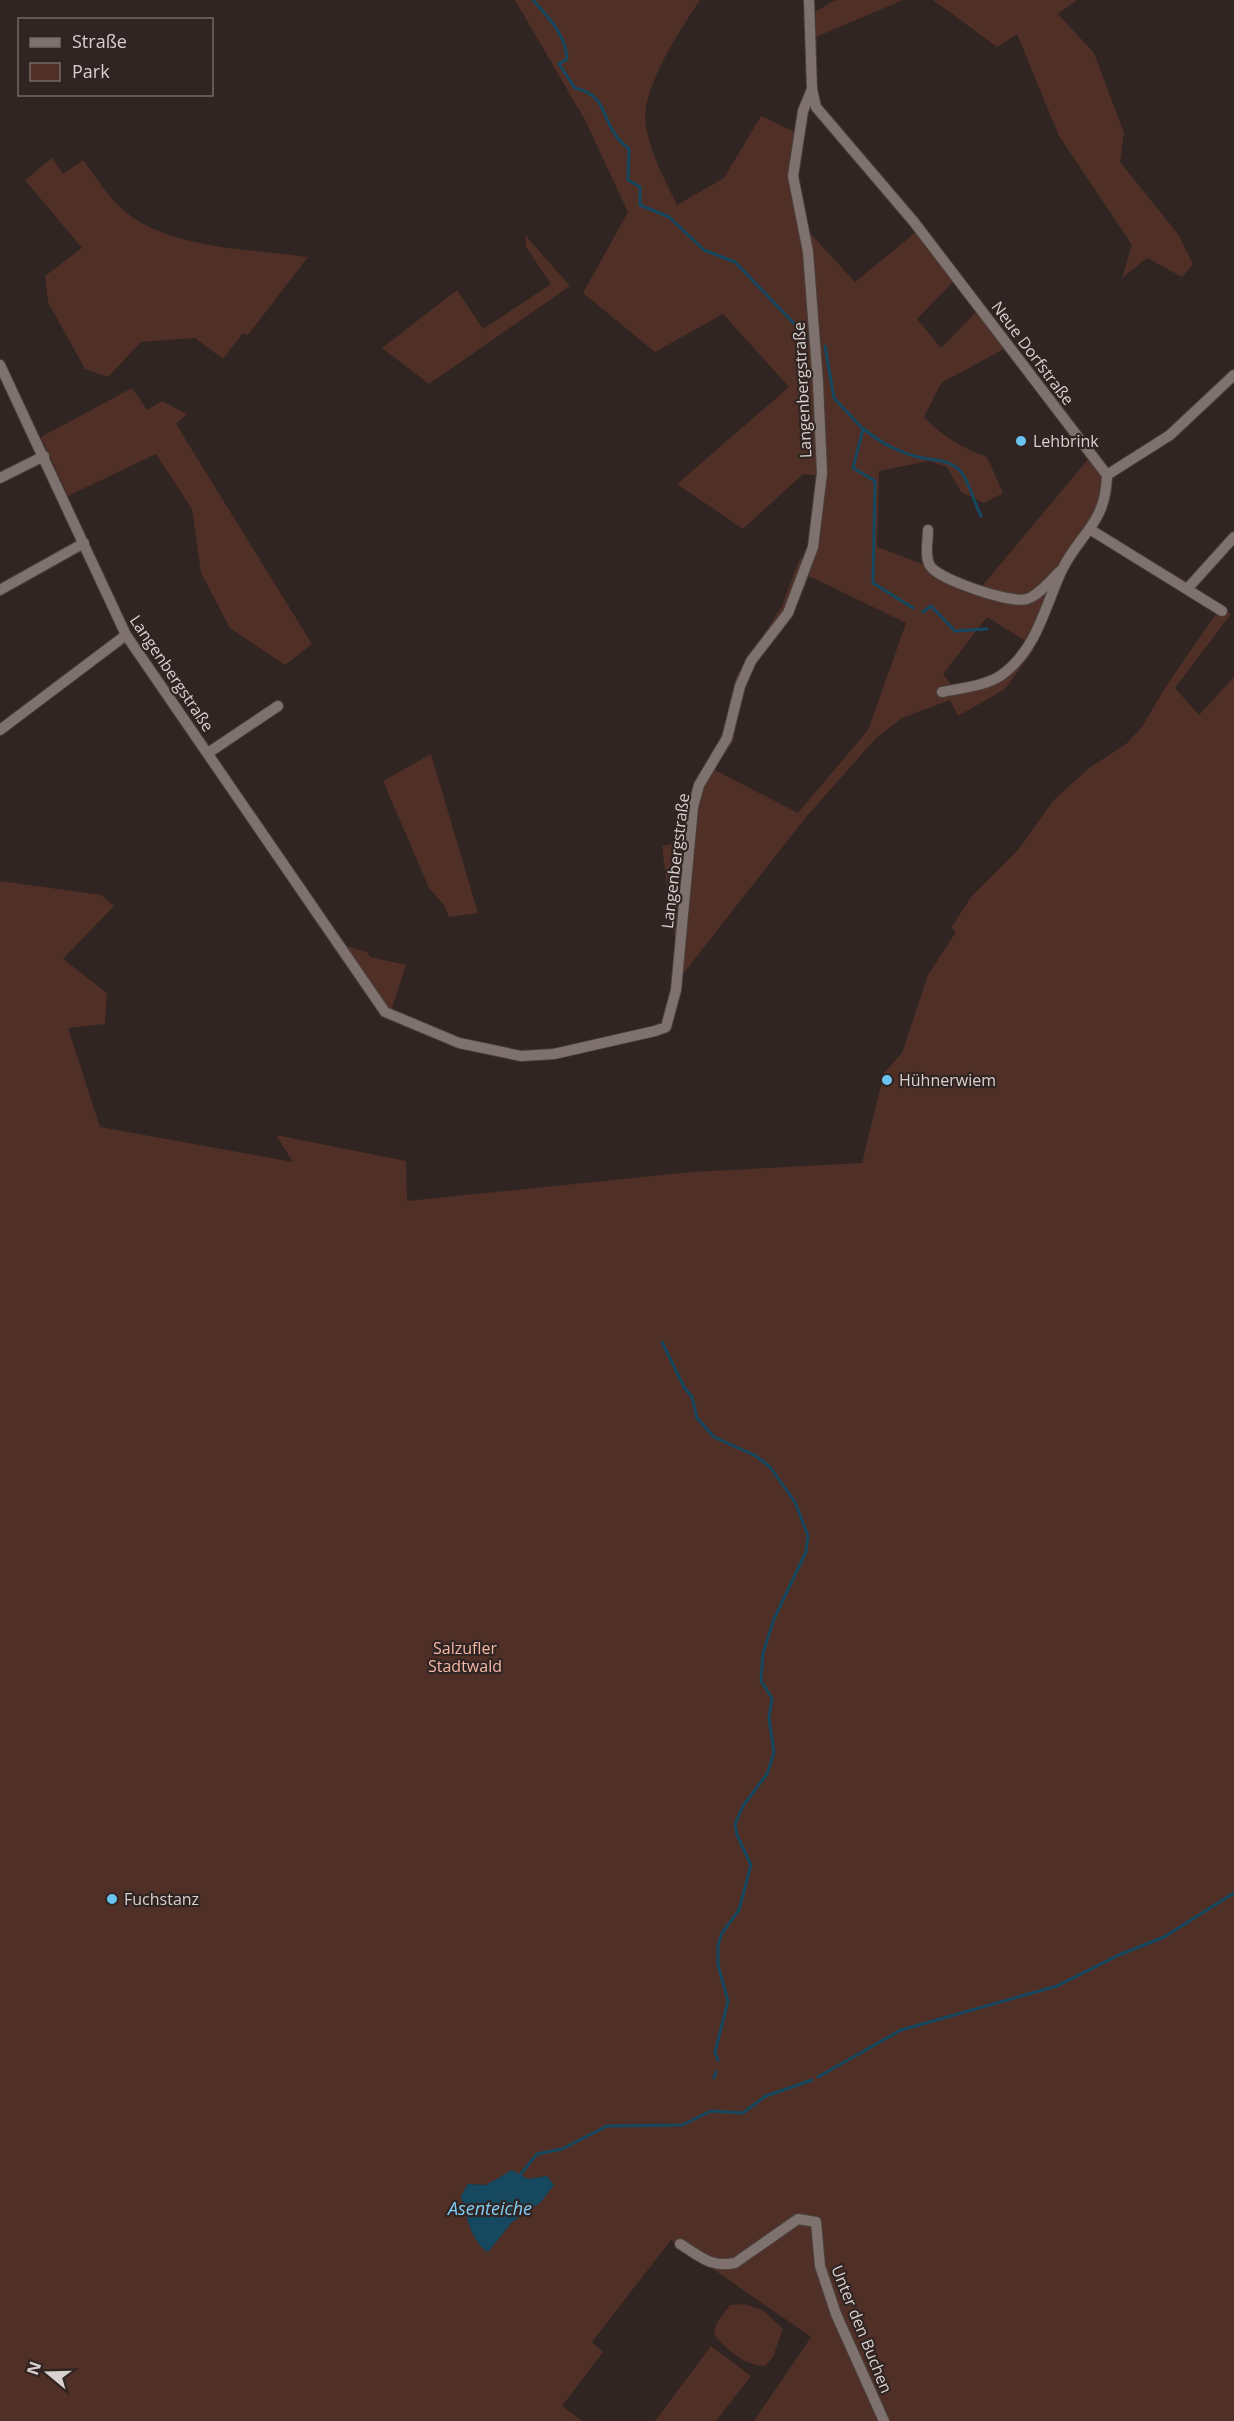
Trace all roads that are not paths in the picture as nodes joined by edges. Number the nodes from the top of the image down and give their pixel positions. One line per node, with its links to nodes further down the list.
1 (808, 0): 2 (street, Neue Dorfstraße)
2 (812, 89): 6 (street, Neue Dorfstraße); 20 (street, Langenbergstraße)
3 (0, 364): 5 (street, Langenbergstraße)
4 (1234, 375): 6 (street)
5 (44, 456): 7 (street); 11 (street, Langenbergstraße)
6 (1107, 475): 9 (street)
7 (0, 478)
8 (928, 530): 12 (street)
9 (1091, 530): 12 (street); 13 (street)
10 (1234, 537): 13 (street)
11 (84, 543): 14 (street); 16 (street, Langenbergstraße)
12 (1062, 570): 17 (street)
13 (1188, 588): 15 (street)
14 (0, 590)
15 (1222, 611)
16 (126, 635): 19 (street); 20 (street, Langenbergstraße)
17 (942, 692)
18 (278, 706): 20 (street, Langenbergstraße)
19 (0, 730)
20 (208, 753)
21 (680, 2244): 22 (street, Unter den Buchen)
22 (884, 2421)

